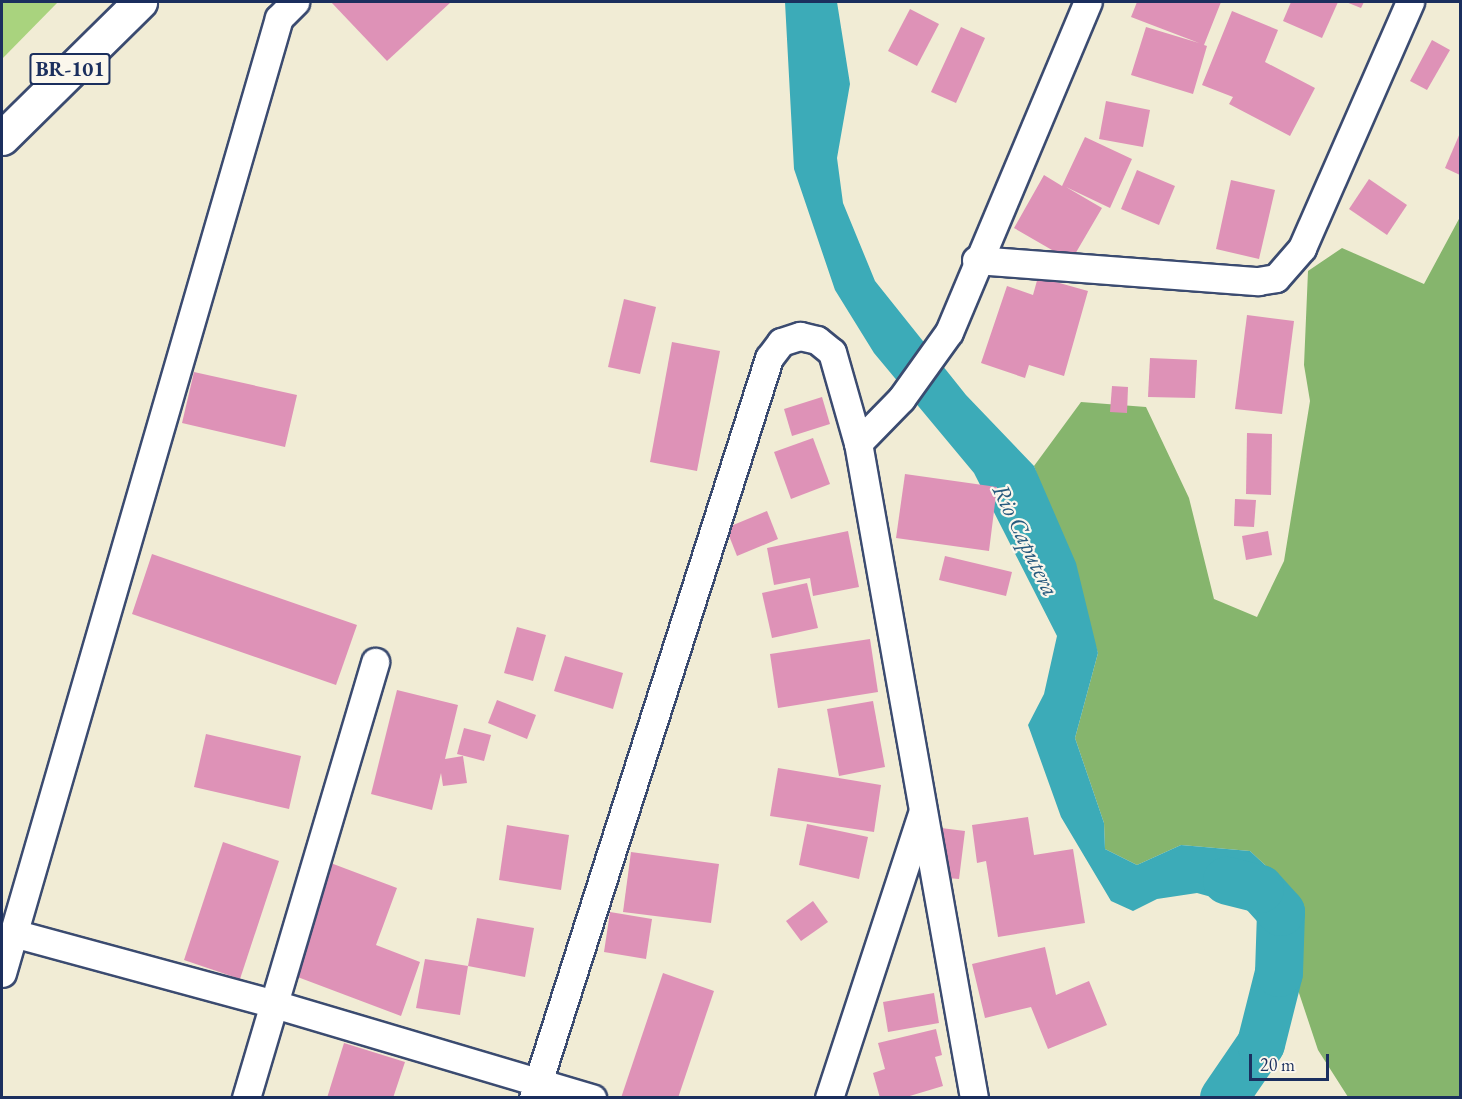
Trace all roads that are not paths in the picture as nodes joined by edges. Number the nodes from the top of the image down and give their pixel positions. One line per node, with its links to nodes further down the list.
1 (140, 2): 5 (highway, BR-101)
2 (295, 2): 10 (street)
3 (1088, 2): 6 (street)
4 (1410, 2): 6 (street)
5 (2, 138)
6 (976, 260): 7 (street)
7 (858, 443): 9 (street); 13 (street)
8 (375, 662): 12 (street)
9 (923, 809): 16 (street); 17 (street)
10 (13, 933): 11 (street); 12 (street)
11 (2, 973)
12 (274, 1004): 13 (street); 14 (street)
13 (536, 1089): 15 (street)
14 (246, 1098)
15 (592, 1098)
16 (829, 1098)
17 (974, 1098)

